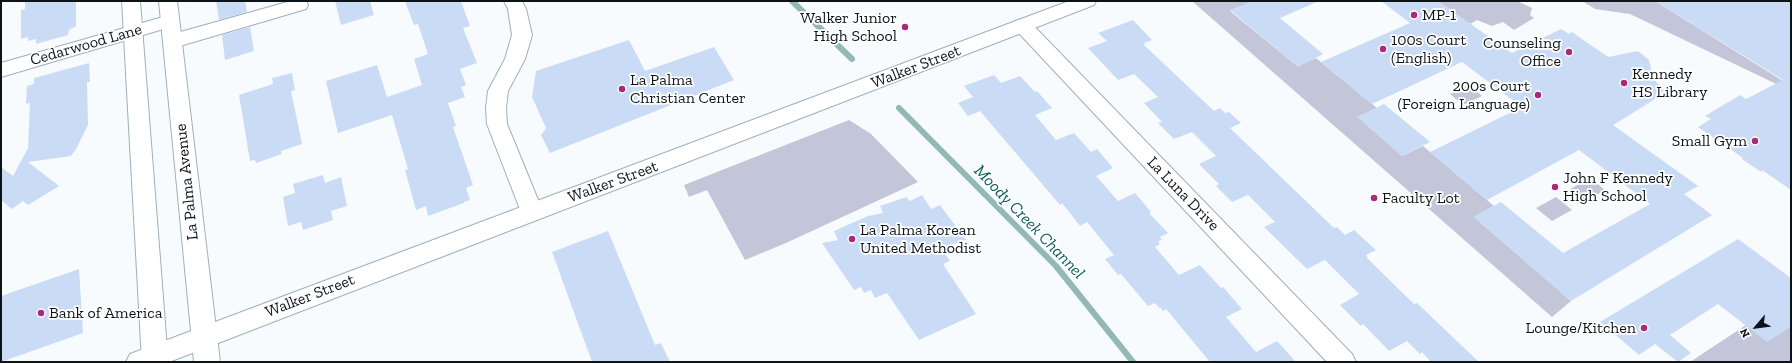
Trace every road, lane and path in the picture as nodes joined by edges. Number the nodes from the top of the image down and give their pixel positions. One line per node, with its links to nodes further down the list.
1 (131, 1): 8 (main road)
2 (168, 1): 7 (main road, La Palma Avenue)
3 (513, 1): 10 (main road)
4 (1087, 1): 6 (main road, Walker Street)
5 (299, 5): 7 (main road, Cedarwood Lane)
6 (1022, 26): 10 (main road, Walker Street); 14 (main road, La Luna Drive)
7 (172, 31): 8 (main road, Cedarwood Lane); 11 (main road, La Palma Avenue)
8 (133, 32): 9 (main road, Cedarwood Lane); 12 (main road)
9 (1, 70)
10 (532, 212): 11 (main road, Walker Street)
11 (204, 337): 12 (main road, Walker Street); 13 (main road, La Palma Avenue)
12 (149, 360)
13 (207, 362)
14 (1343, 362)

